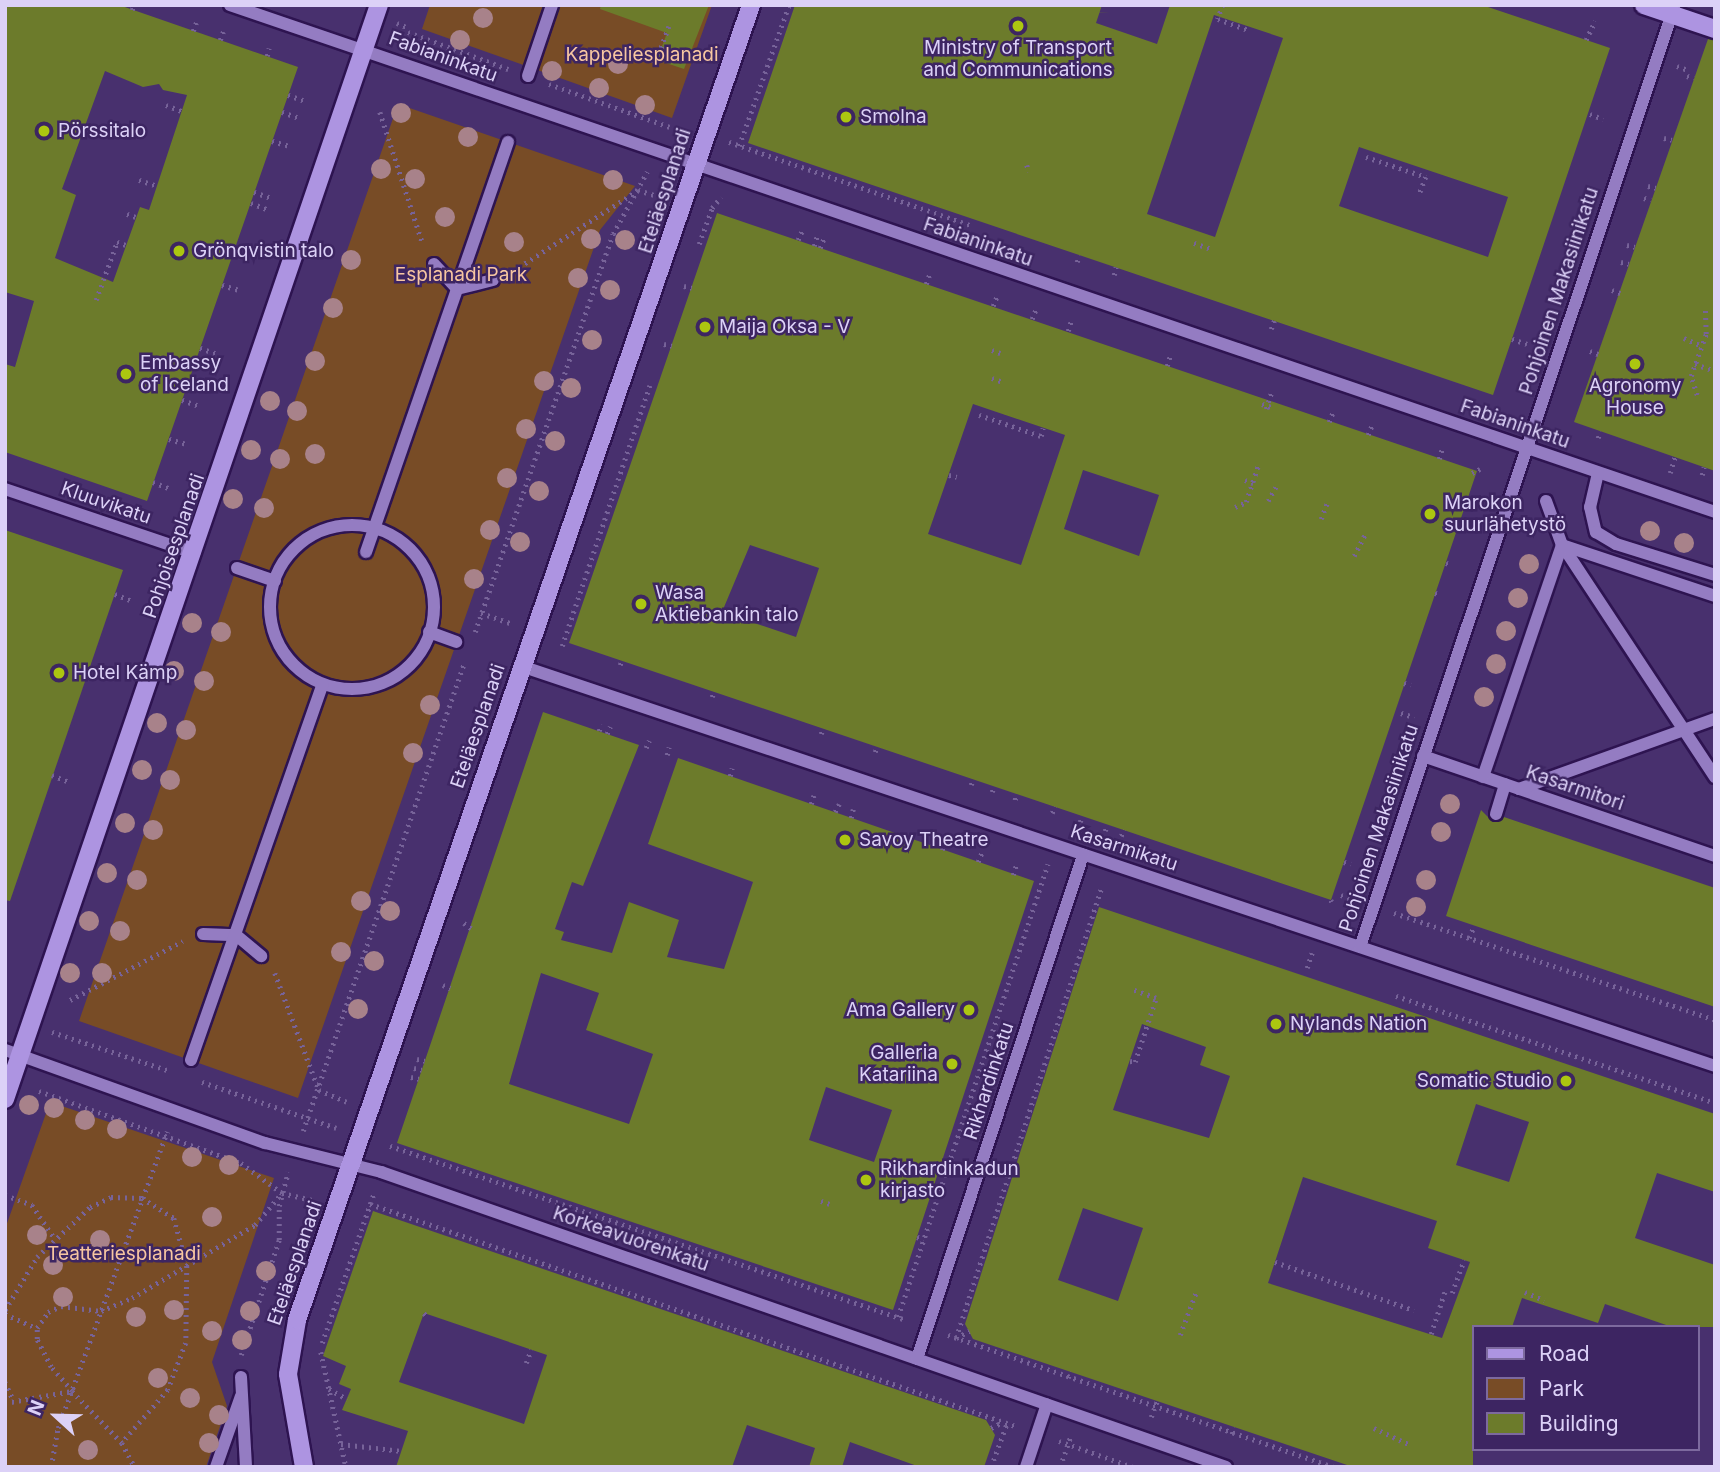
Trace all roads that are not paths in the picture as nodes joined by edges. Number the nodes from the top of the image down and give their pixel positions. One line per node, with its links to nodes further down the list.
1 (230, 5): 8 (street, Fabianinkatu)
2 (379, 5): 8 (main road, Pohjoisesplanadi)
3 (552, 5): 9 (street)
4 (751, 5): 11 (main road, Eteläesplanadi)
5 (1644, 5): 6 (main road)
6 (1674, 10): 7 (main road); 15 (street, Pohjoinen Makasiinikatu)
7 (1715, 29)
8 (364, 50): 11 (street, Fabianinkatu); 23 (main road, Pohjoisesplanadi)
9 (528, 76)
10 (508, 142): 14 (street)
11 (694, 166): 15 (street, Fabianinkatu); 30 (main road, Eteläesplanadi)
12 (434, 264): 14 (street)
13 (493, 280): 14 (street)
14 (457, 289): 20 (street)
15 (1526, 448): 16 (street, Fabianinkatu); 34 (street, Pohjoinen Makasiinikatu)
16 (1598, 473): 19 (street, Fabianinkatu); 25 (street)
17 (5, 489): 23 (street, Kluuvikatu)
18 (1546, 501): 21 (street)
19 (1715, 512)
20 (374, 529): 22 (street); 26 (street); 28 (street)
21 (1562, 545): 27 (street); 33 (street); 35 (street)
22 (366, 552)
23 (194, 553): 46 (main road, Pohjoisesplanadi)
24 (237, 568): 26 (street)
25 (1715, 575)
26 (275, 581): 31 (street)
27 (1715, 596)
28 (429, 632): 29 (street); 31 (street)
29 (456, 642)
30 (521, 666): 40 (street, Kasarmikatu); 50 (main road, Eteläesplanadi)
31 (323, 684): 43 (street)
32 (1715, 719): 33 (street)
33 (1684, 730): 36 (street); 38 (street)
34 (1423, 756): 35 (street, Kasarmitori); 44 (street, Pohjoinen Makasiinikatu)
35 (1483, 777): 37 (street, Kasarmitori)
36 (1715, 777)
37 (1503, 783): 38 (street, Kasarmitori); 39 (street)
38 (1519, 789): 41 (street, Kasarmitori)
39 (1492, 813)
40 (1083, 855): 44 (street, Kasarmikatu); 51 (street, Rikhardinkatu)
41 (1715, 856)
42 (203, 934): 43 (street)
43 (236, 934): 45 (street); 47 (street)
44 (1360, 947): 48 (street, Kasarmikatu)
45 (261, 957)
46 (13, 1053): 49 (main road, Pohjoisesplanadi); 50 (street, Korkeavuorenkatu)
47 (191, 1060)
48 (1715, 1066)
49 (5, 1099)
50 (351, 1163): 51 (street, Korkeavuorenkatu); 55 (main road, Eteläesplanadi)
51 (917, 1359): 52 (street, Korkeavuorenkatu)
52 (1047, 1404): 56 (street); 57 (street, Korkeavuorenkatu)
53 (216, 1467): 54 (street)
54 (247, 1467)
55 (304, 1467)
56 (1026, 1467)
57 (1226, 1467)

